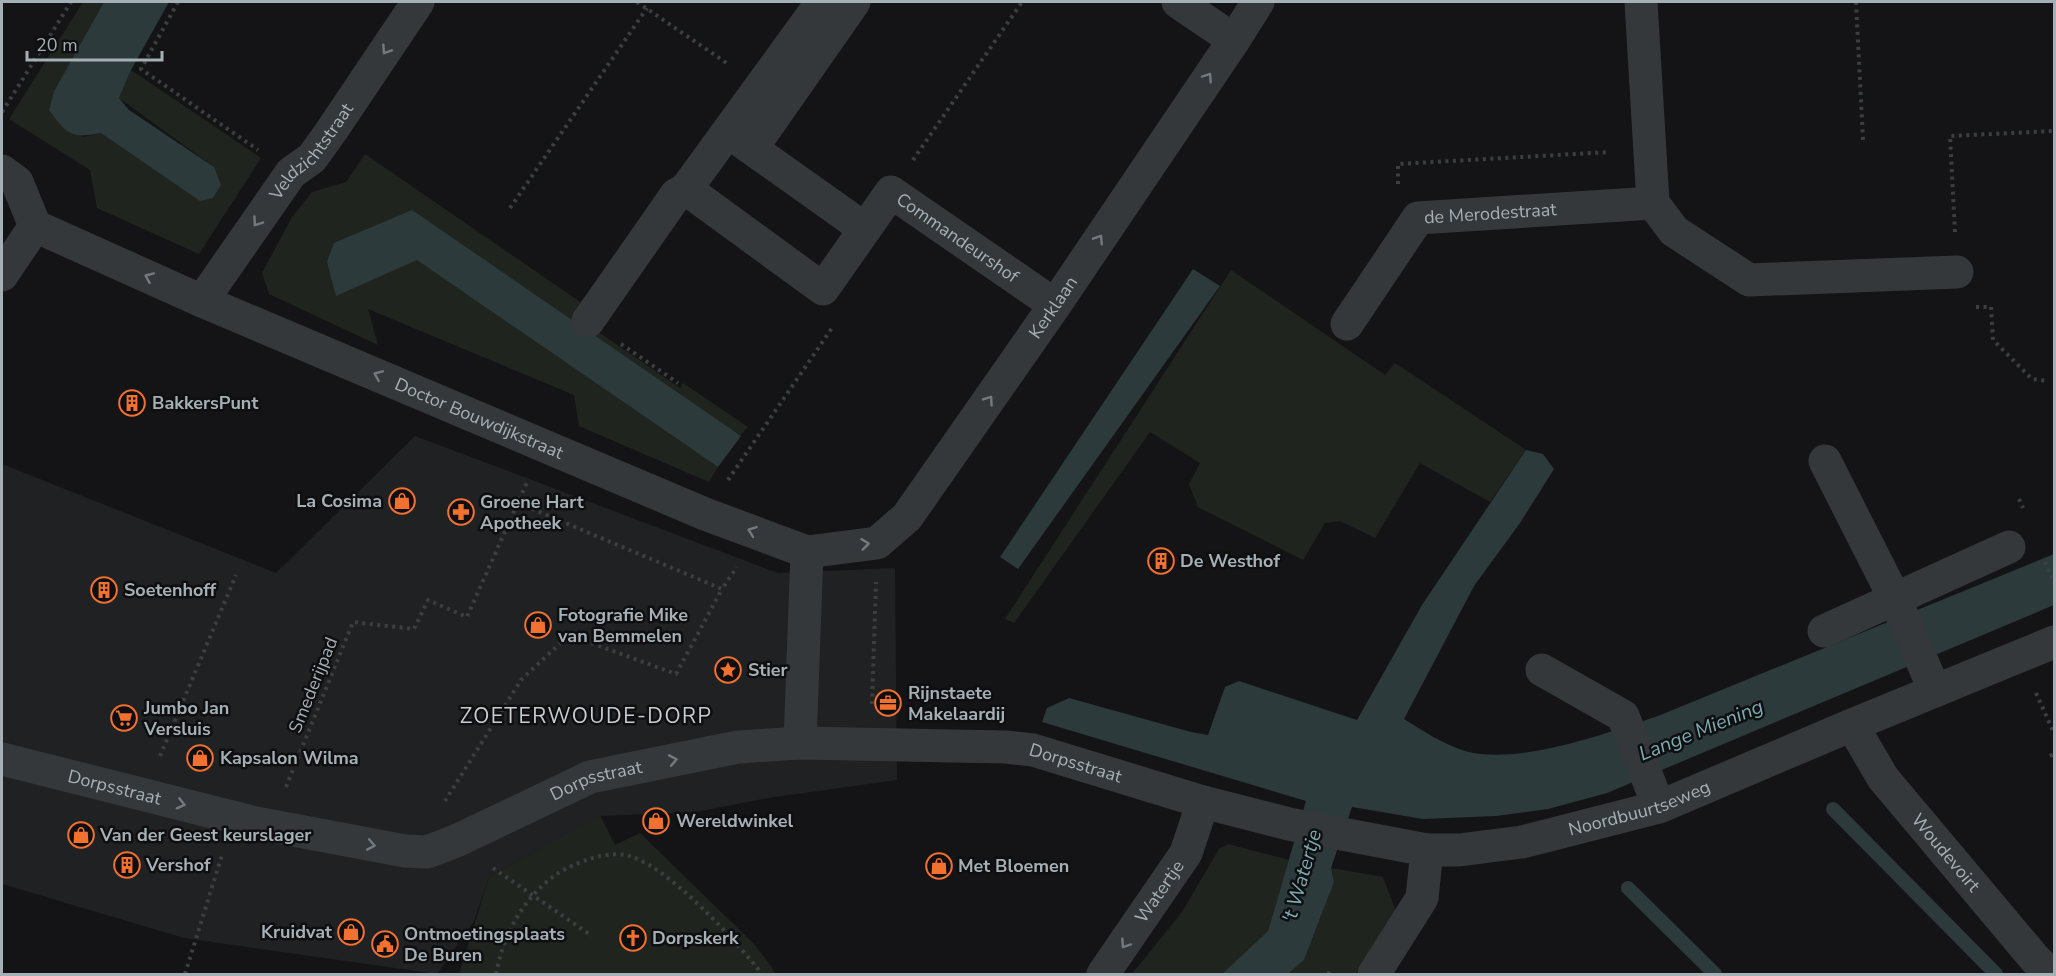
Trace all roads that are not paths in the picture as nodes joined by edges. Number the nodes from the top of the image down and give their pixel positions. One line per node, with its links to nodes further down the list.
1 (418, 2): 15 (street, Veldzichtstraat, one-way to 15)
2 (1178, 2): 6 (street)
3 (1258, 2): 6 (street, Kerklaan)
4 (1641, 2): 10 (street)
5 (835, 6): 7 (street); 7 (street)
6 (1234, 40): 16 (street, Kerklaan, one-way to 6)
7 (740, 140): 9 (street); 12 (street)
8 (2, 171): 11 (street)
9 (686, 189): 12 (street, Commandeurshof); 17 (street)
10 (1653, 203): 13 (street); 18 (street, de Merodestraat)
11 (36, 226): 14 (street); 15 (street, Doctor Bouwdijkstraat, one-way to 11)
12 (865, 229): 16 (street, Commandeurshof)
13 (1957, 272)
14 (2, 275)
15 (202, 301): 21 (street, Doctor Bouwdijkstraat, one-way to 15)
16 (1055, 305): 21 (street, Kerklaan, one-way to 16)
17 (588, 321)
18 (1347, 324)
19 (1825, 461): 22 (street)
20 (2009, 547): 22 (street)
21 (807, 552): 28 (street)
22 (1898, 605): 23 (street); 26 (street)
23 (1824, 631)
24 (2055, 642): 26 (street, Noordbuurtseweg)
25 (1542, 670): 30 (street)
26 (1931, 682): 27 (street, Noordbuurtseweg)
27 (1852, 725): 30 (street, Noordbuurtseweg); 35 (street, Woudevoirt)
28 (800, 743): 29 (street, Dorpsstraat, one-way to 28); 31 (street, Dorpsstraat)
29 (2, 759)
30 (1655, 798): 32 (street, Noordbuurtseweg)
31 (1203, 802): 32 (street, Noordbuurtseweg); 33 (street, Watertje, one-way to 33)
32 (1427, 850): 34 (street)
33 (1103, 975)
34 (1374, 975)
35 (2050, 975)

